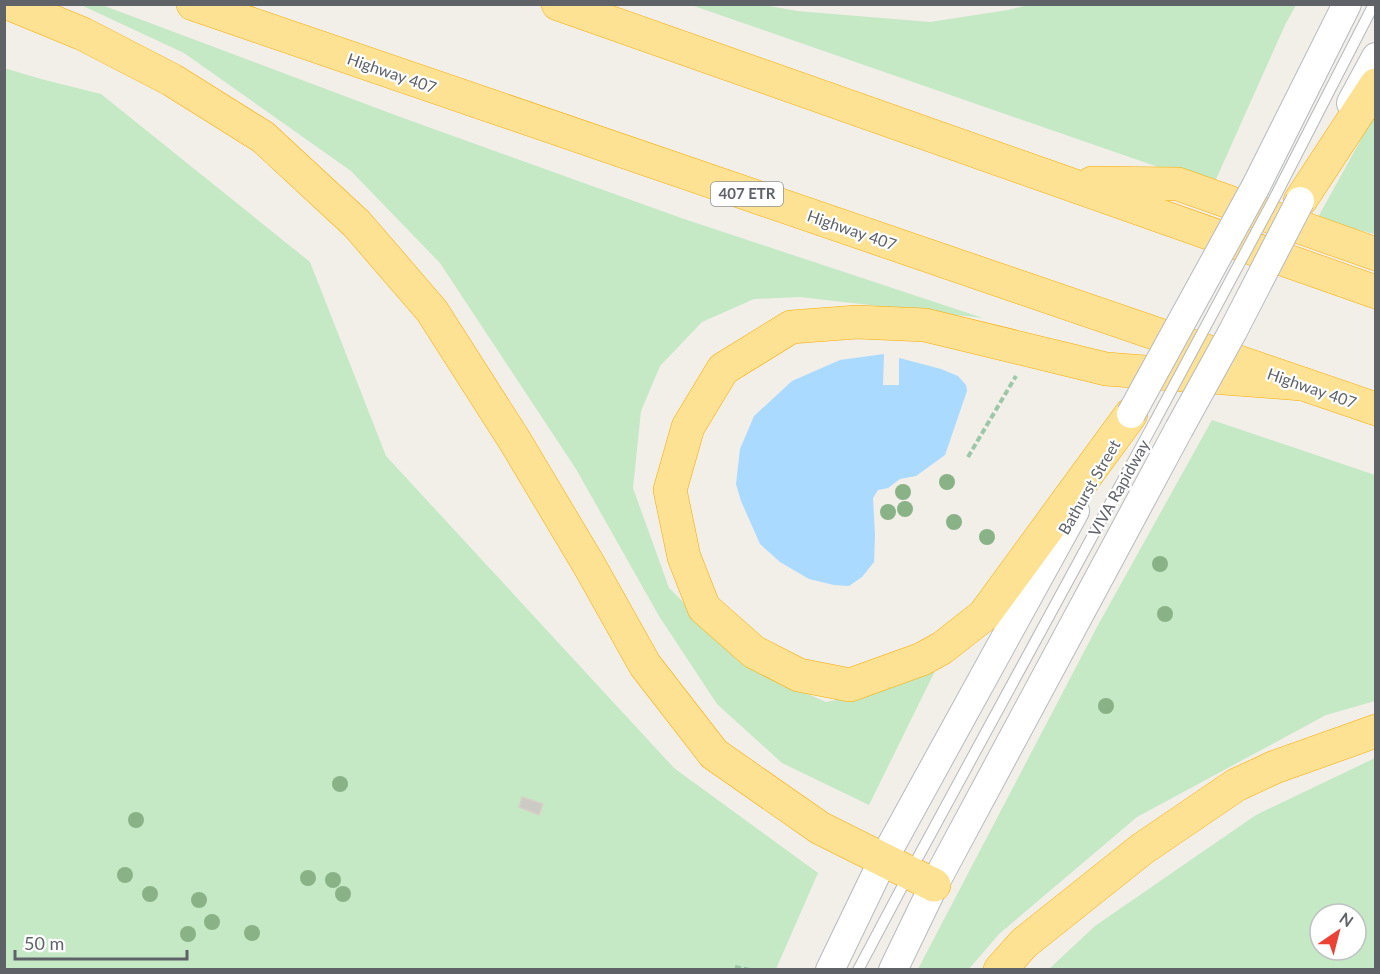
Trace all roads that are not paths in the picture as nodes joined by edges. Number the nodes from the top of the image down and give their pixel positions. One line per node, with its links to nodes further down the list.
1 (10, 4): 16 (highway)
2 (193, 4): 12 (highway, Highway 407 / 407 ETR)
3 (558, 4): 8 (highway)
4 (1347, 4): 9 (main road, Bathurst Street)
5 (1374, 4): 9 (lane)
6 (1376, 57): 9 (main road, Bathurst Street)
7 (1376, 85): 9 (highway)
8 (1065, 182): 10 (highway); 11 (highway)
9 (1277, 194): 14 (main road, Bathurst Street, bridge); 14 (main road, Bathurst Street, bridge)
10 (1376, 254)
11 (1376, 292)
12 (1302, 384): 13 (highway, Highway 407 / 407 ETR); 14 (highway)
13 (1376, 409)
14 (1155, 421): 16 (main road, Bathurst Street); 16 (main road, Bathurst Street)
15 (1376, 731): 20 (highway)
16 (909, 872): 17 (main road, Bathurst Street); 18 (lane); 19 (main road, Bathurst Street)
17 (830, 969)
18 (858, 969)
19 (893, 969)
20 (1000, 969)

